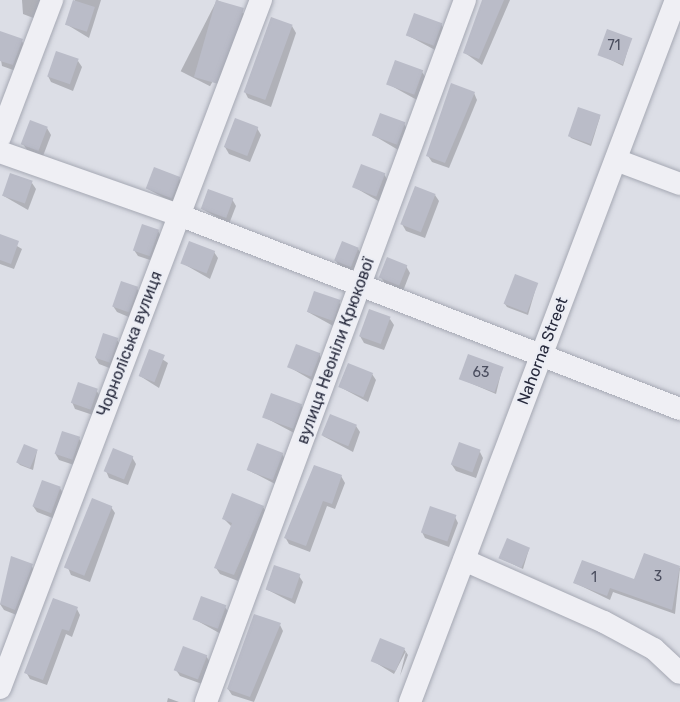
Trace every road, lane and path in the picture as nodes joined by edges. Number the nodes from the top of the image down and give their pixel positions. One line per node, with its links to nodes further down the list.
1 (52, 0): 5 (street)
2 (261, 0): 9 (street, Чорноліська вулиця)
3 (465, 0): 10 (street, вулиця Неоніли Крюкової)
4 (676, 0): 7 (street, Nahorna Street)
5 (0, 137)
6 (0, 152): 9 (street)
7 (616, 160): 8 (street); 11 (street, Nahorna Street)
8 (680, 184)
9 (179, 215): 10 (street); 15 (street, Чорноліська вулиця)
10 (360, 286): 11 (street); 16 (street, вулиця Неоніли Крюкової)
11 (541, 356): 12 (street); 13 (street, Nahorna Street)
12 (680, 409)
13 (464, 560): 14 (street); 17 (street, Nahorna Street)
14 (680, 672)
15 (0, 688)
16 (206, 702)
17 (410, 702)

